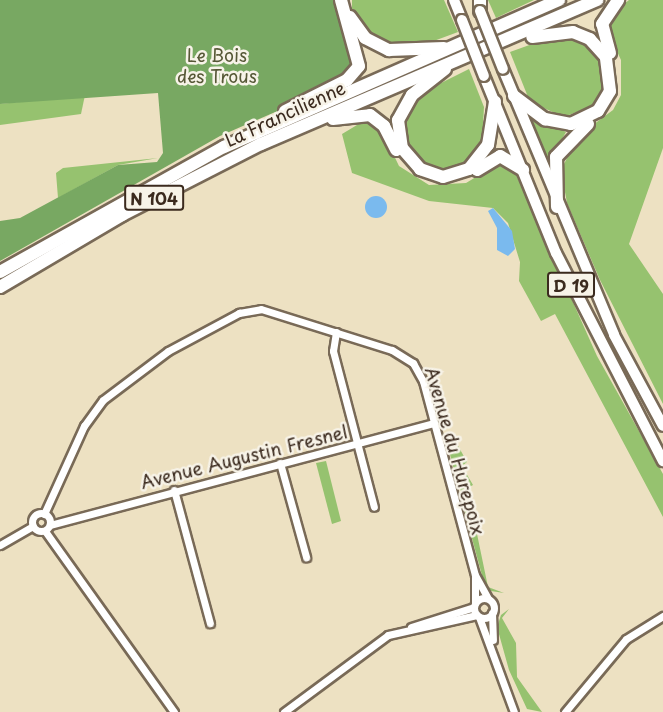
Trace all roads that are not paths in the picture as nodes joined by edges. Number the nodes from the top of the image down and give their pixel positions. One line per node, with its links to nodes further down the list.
1 (341, 0): 16 (highway)
2 (348, 0): 11 (highway)
3 (454, 0): 14 (main road, D 19, bridge)
4 (542, 0): 9 (highway)
5 (560, 0): 9 (highway, La Francilienne / N 104)
6 (597, 0): 10 (highway, La Francilienne / N 104)
7 (618, 0): 18 (highway)
8 (479, 4): 13 (main road, D 19, bridge)
9 (523, 17): 11 (highway, La Francilienne / N 104)
10 (516, 38): 12 (highway, La Francilienne / N 104); 13 (highway)
11 (448, 49): 16 (highway, La Francilienne / N 104)
12 (447, 66): 14 (highway); 15 (highway, La Francilienne / N 104)
13 (513, 96): 18 (main road, D 19)
14 (495, 102): 17 (main road, D 19)
15 (314, 120): 17 (highway); 20 (highway, La Francilienne / N 104)
16 (275, 124): 19 (highway, La Francilienne / N 104)
17 (523, 170): 25 (main road, D 19)
18 (557, 207): 23 (main road, D 19)
19 (0, 272)
20 (0, 287)
21 (336, 332): 22 (street, Avenue du Hurepoix); 24 (street); 29 (street, Avenue du Hurepoix)
22 (434, 423): 24 (street, Avenue Augustin Fresnel); 33 (street, Avenue du Hurepoix)
23 (663, 426)
24 (357, 443): 26 (street, Avenue Augustin Fresnel); 28 (street)
25 (663, 461)
26 (280, 463): 27 (street, Avenue Augustin Fresnel); 32 (street)
27 (174, 490): 29 (street, Avenue Augustin Fresnel); 39 (street)
28 (374, 507)
29 (48, 519): 30 (street); 30 (street)
30 (38, 529): 31 (street); 43 (street)
31 (0, 545)
32 (306, 557)
33 (475, 574): 34 (street, Avenue du Hurepoix); 35 (street, Avenue du Hurepoix)
34 (488, 598): 35 (street); 36 (street, Avenue du Hurepoix)
35 (474, 605): 37 (street); 40 (street)
36 (492, 613): 37 (street); 41 (street)
37 (478, 616): 40 (street); 41 (street)
38 (663, 616): 46 (street)
39 (210, 623)
40 (410, 628): 44 (street)
41 (494, 646): 42 (street)
42 (512, 708): 45 (street)
43 (174, 712)
44 (284, 712)
45 (519, 712)
46 (565, 712)

